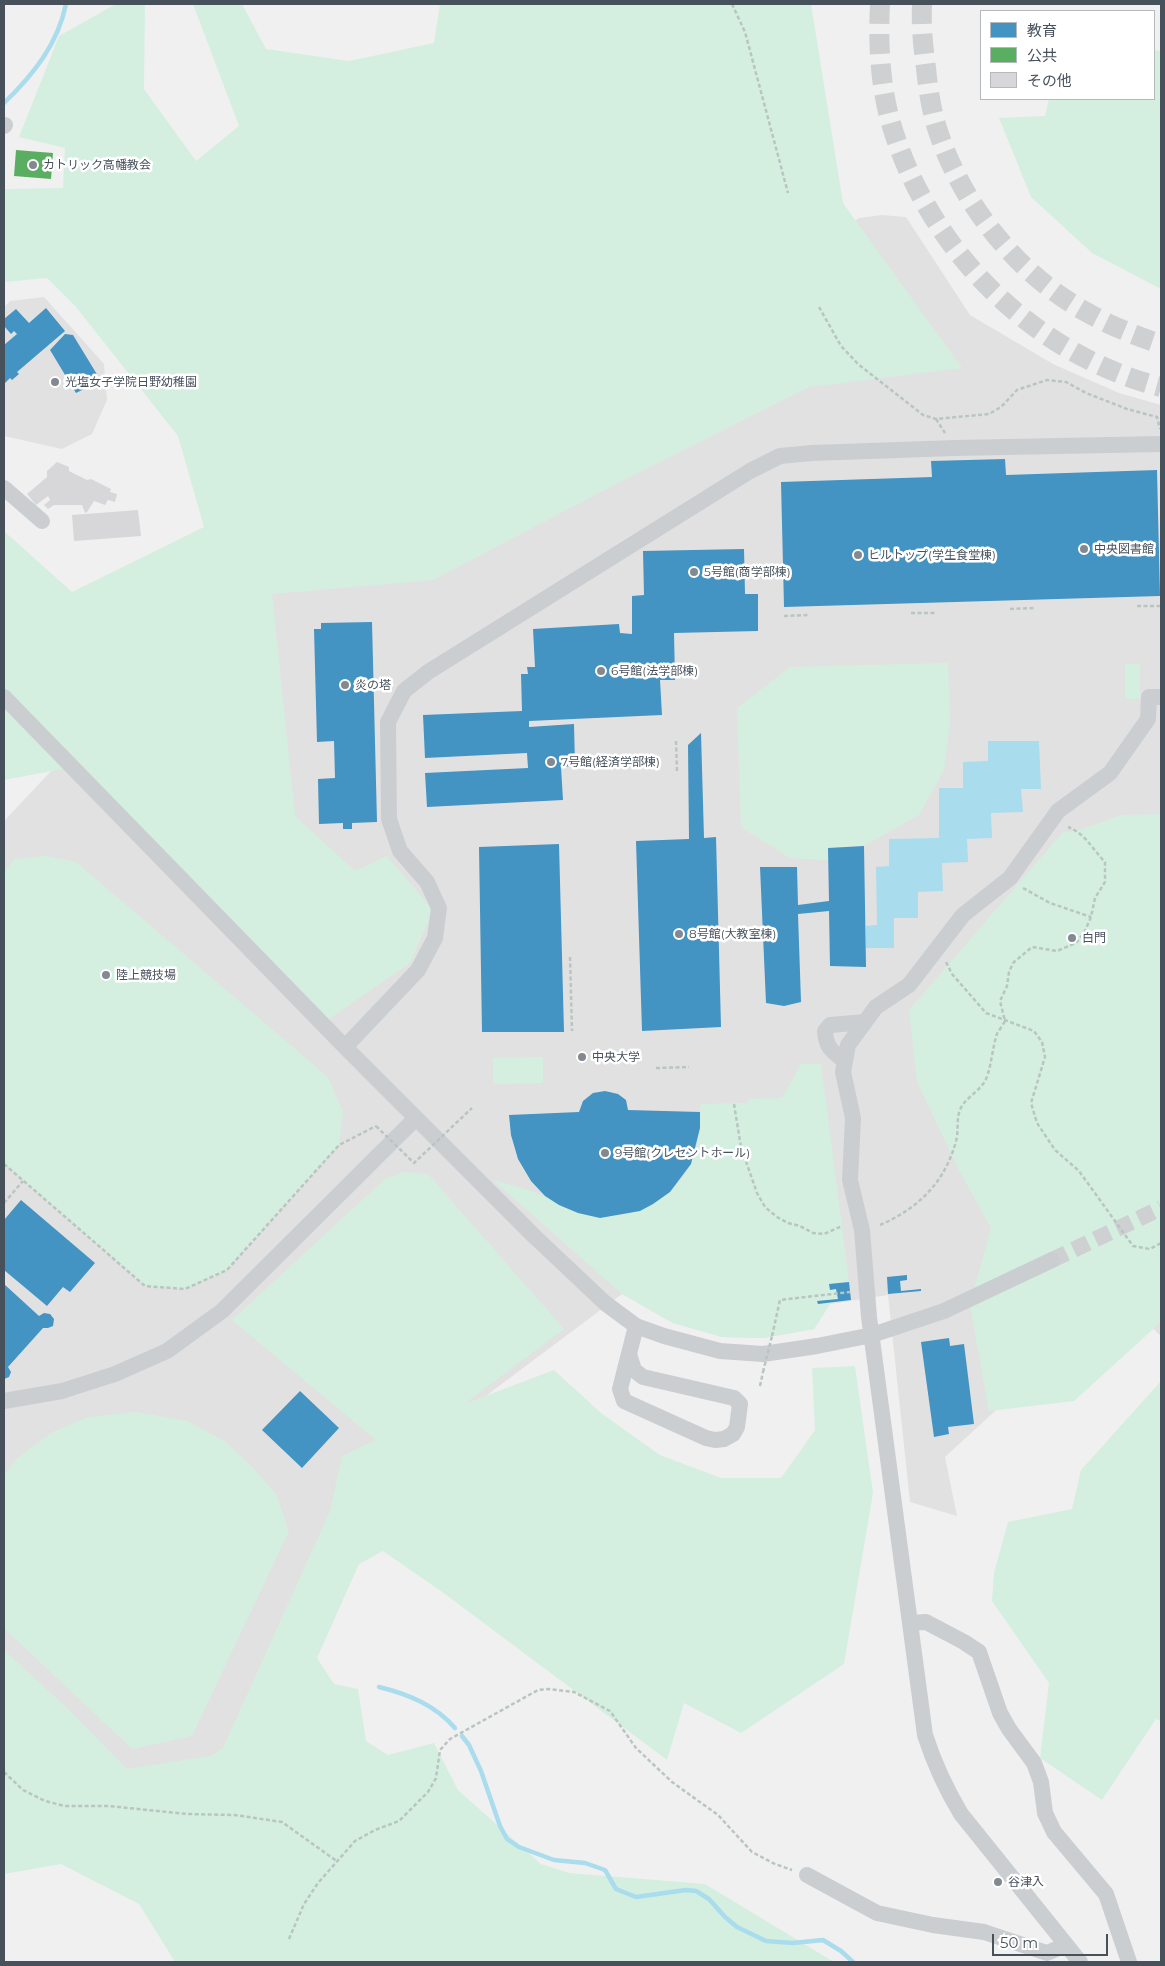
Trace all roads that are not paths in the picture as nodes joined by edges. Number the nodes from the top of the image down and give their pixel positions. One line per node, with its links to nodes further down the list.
1 (1161, 438): 7 (street)
2 (4, 488): 3 (street)
3 (42, 521)
4 (4, 697): 7 (street)
5 (1161, 697): 6 (street)
6 (865, 1022): 8 (street); 8 (street)
7 (345, 1047): 9 (street)
8 (845, 1061): 12 (street)
9 (416, 1118): 11 (street); 14 (street)
10 (1052, 1260): 12 (street)
11 (636, 1326): 12 (street); 13 (street)
12 (872, 1335): 15 (street)
13 (629, 1354): 13 (street)
14 (4, 1401)
15 (910, 1622): 17 (street); 19 (street)
16 (807, 1874): 17 (street)
17 (1066, 1945): 18 (street)
18 (1080, 1962)
19 (1129, 1962)

